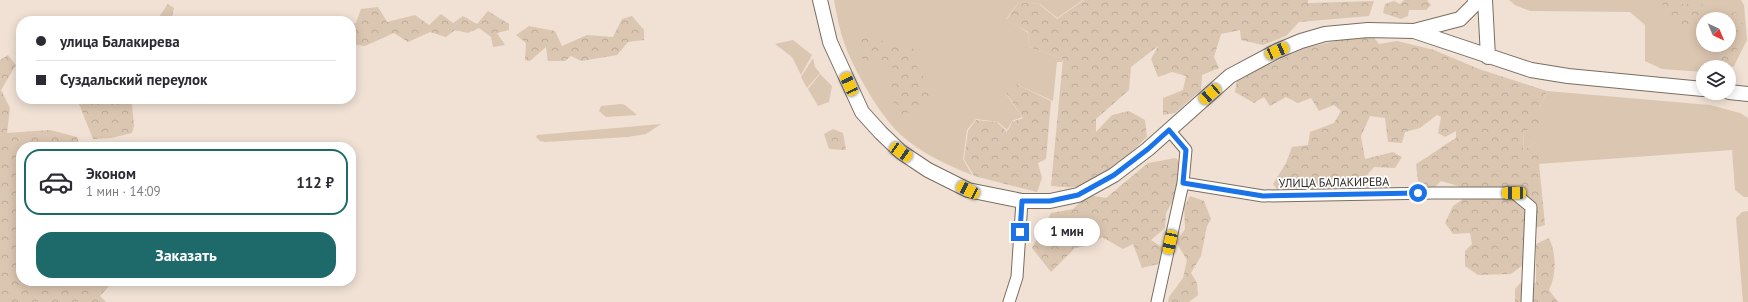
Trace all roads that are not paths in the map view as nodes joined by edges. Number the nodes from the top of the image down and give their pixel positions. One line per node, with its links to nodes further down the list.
1 (820, 0): 11 (street)
2 (1475, 0): 4 (street)
3 (1485, 0): 5 (street)
4 (1414, 32): 5 (street); 9 (street)
5 (1488, 57): 6 (street)
6 (1696, 88)
7 (1736, 93): 8 (street)
8 (1748, 94)
9 (1169, 130): 10 (street); 11 (street)
10 (1183, 183): 13 (street); 14 (street, УЛИЦА БАЛАКИРЕВА)
11 (1022, 201): 12 (street)
12 (1008, 302)
13 (1157, 302)
14 (1527, 302)

